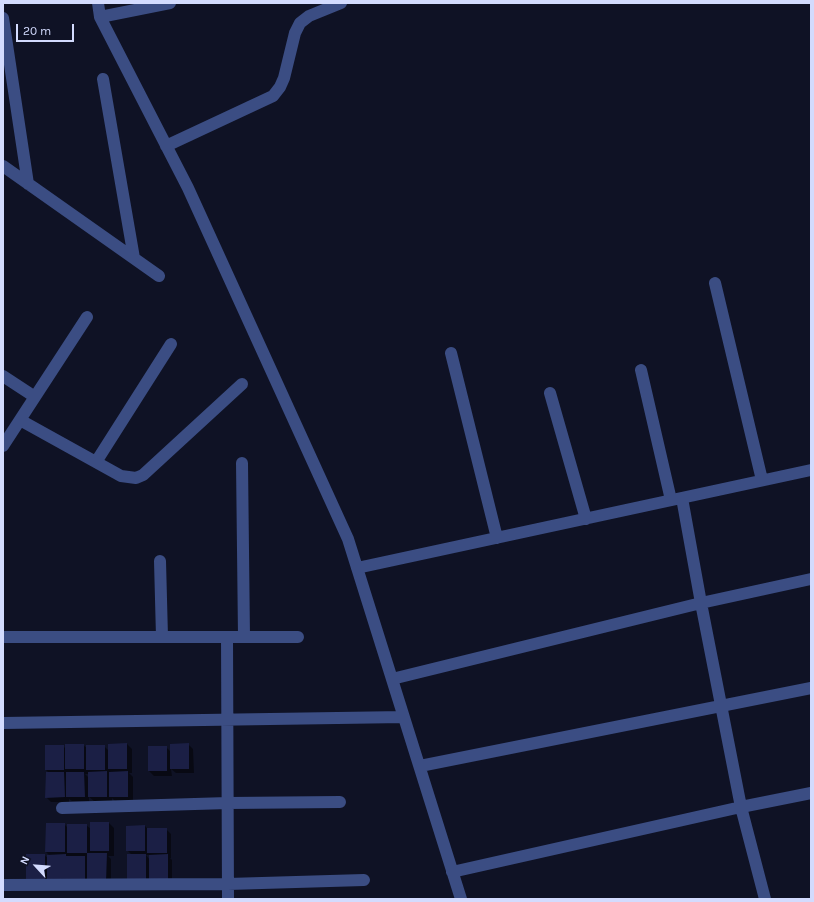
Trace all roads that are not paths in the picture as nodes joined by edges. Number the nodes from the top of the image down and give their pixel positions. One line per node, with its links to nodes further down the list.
1 (98, 3): 4 (street)
2 (170, 3): 4 (street)
3 (341, 3): 7 (street)
4 (100, 17): 7 (street)
5 (3, 18): 9 (street)
6 (103, 78): 10 (street)
7 (166, 146): 31 (street)
8 (3, 166): 9 (street)
9 (28, 184): 10 (street)
10 (134, 258): 11 (street)
11 (159, 276)
12 (714, 283): 26 (street)
13 (87, 318): 20 (street)
14 (171, 344): 23 (street)
15 (451, 353): 29 (street)
16 (641, 370): 27 (street)
17 (3, 376): 20 (street)
18 (242, 384): 23 (street)
19 (550, 393): 28 (street)
20 (35, 397): 21 (street)
21 (20, 420): 22 (street); 23 (street)
22 (3, 446)
23 (96, 462)
24 (242, 463): 37 (street)
25 (811, 470): 26 (street)
26 (762, 480): 27 (street)
27 (676, 499): 28 (street); 33 (street)
28 (586, 519): 29 (street)
29 (497, 538): 31 (street)
30 (160, 561): 35 (street)
31 (357, 568): 39 (street)
32 (811, 578): 33 (street)
33 (701, 603): 39 (street); 41 (street)
34 (3, 637): 35 (street)
35 (162, 637): 36 (street)
36 (227, 637): 37 (street); 43 (street)
37 (244, 637): 38 (street)
38 (298, 637)
39 (392, 678): 42 (street)
40 (811, 688): 41 (street)
41 (722, 706): 45 (street); 49 (street)
42 (404, 717): 43 (street); 45 (street)
43 (227, 720): 44 (street); 48 (street)
44 (3, 723)
45 (420, 766): 51 (street)
46 (811, 793): 49 (street)
47 (340, 802): 48 (street)
48 (228, 803): 50 (street); 54 (street)
49 (741, 807): 51 (street); 57 (street)
50 (62, 808)
51 (452, 872): 56 (street)
52 (364, 880): 54 (street)
53 (3, 884): 54 (street)
54 (228, 884): 55 (street)
55 (228, 899)
56 (461, 899)
57 (765, 899)

